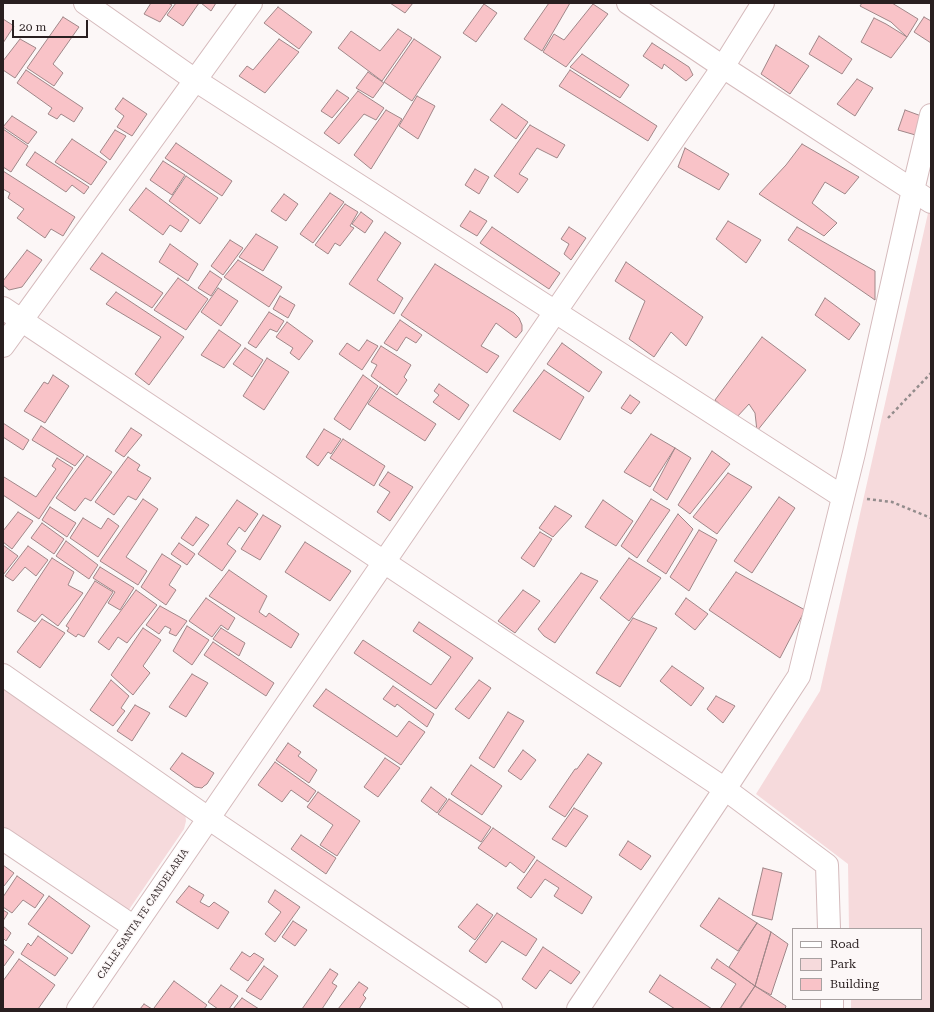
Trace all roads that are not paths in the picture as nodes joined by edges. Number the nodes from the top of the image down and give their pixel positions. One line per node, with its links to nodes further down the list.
1 (85, 3): 6 (street)
2 (251, 3): 6 (street)
3 (628, 3): 5 (street)
4 (763, 3): 5 (street, CALLE SANTA FE CANDELARIA)
5 (723, 67): 8 (street); 11 (street, CALLE SANTA FE CANDELARIA)
6 (195, 80): 11 (street); 12 (street)
7 (931, 115): 8 (street)
8 (913, 190): 9 (street); 14 (street)
9 (931, 202)
10 (3, 308): 12 (street)
11 (555, 311): 14 (street); 15 (street, CALLE SANTA FE CANDELARIA)
12 (22, 320): 13 (street); 15 (street)
13 (3, 346)
14 (843, 497): 17 (street)
15 (384, 562): 17 (street); 18 (street, CALLE SANTA FE CANDELARIA)
16 (3, 675): 18 (street)
17 (726, 789): 21 (street); 24 (street)
18 (208, 818): 20 (street, CALLE SANTA FE CANDELARIA); 23 (street)
19 (3, 839): 20 (street)
20 (134, 927): 22 (street, CALLE SANTA FE CANDELARIA)
21 (829, 928)
22 (78, 1009)
23 (492, 1009)
24 (578, 1009)

